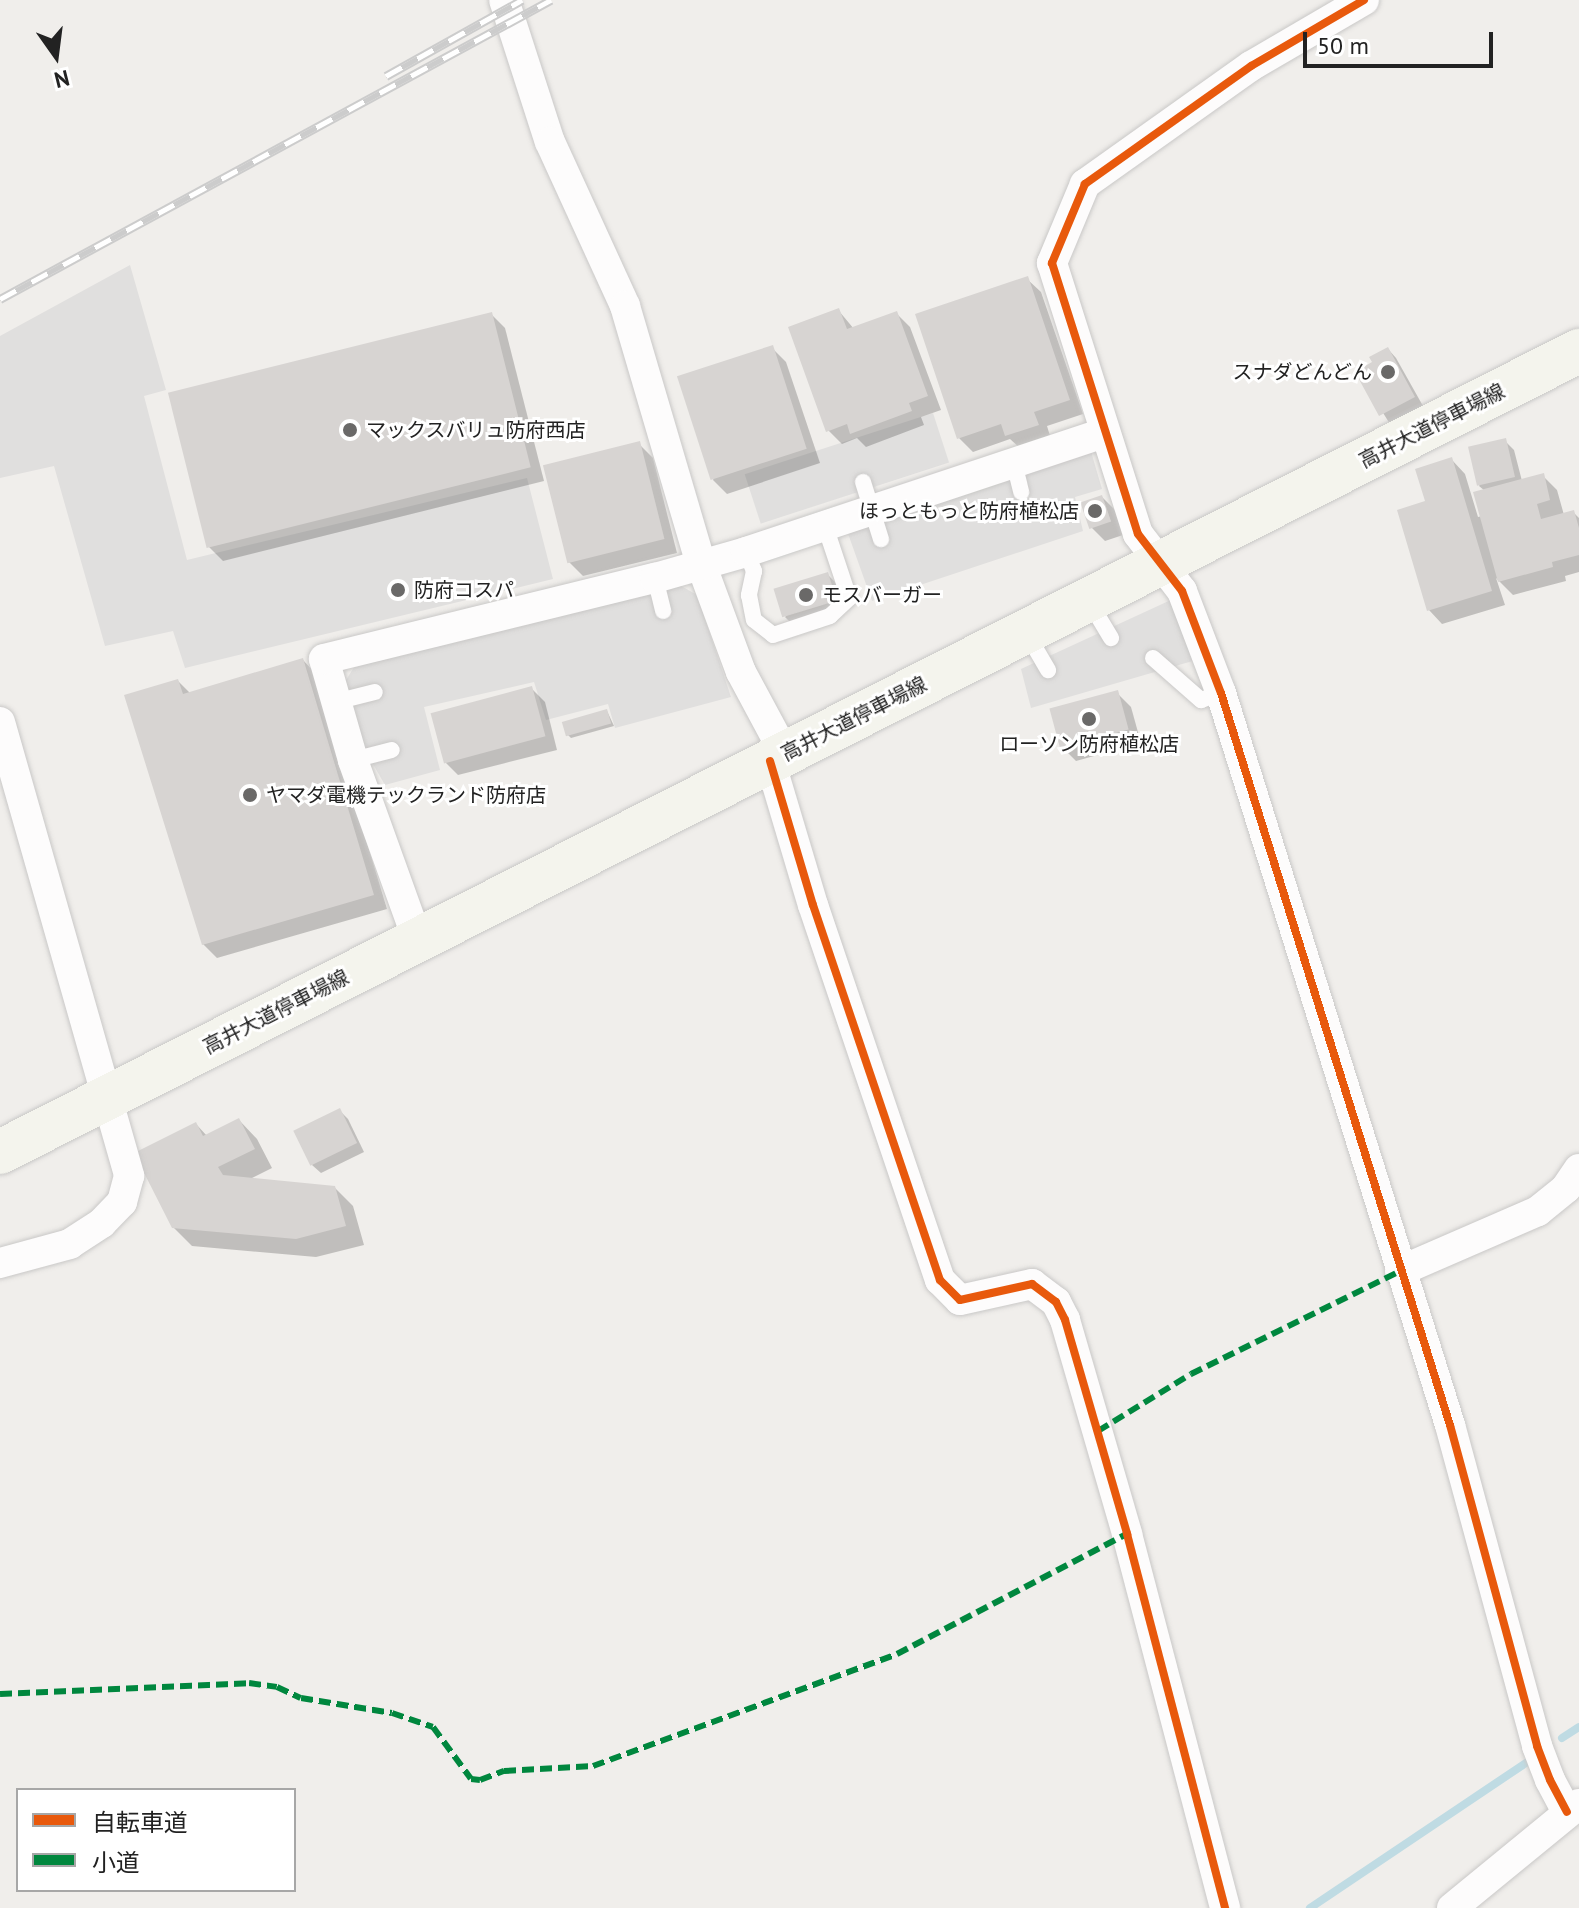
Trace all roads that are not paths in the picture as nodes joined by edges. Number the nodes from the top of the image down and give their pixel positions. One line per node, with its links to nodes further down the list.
1 (504, 0): 12 (street)
2 (1364, 0): 4 (street)
3 (1579, 351): 11 (main road, 高井大道停車場線)
4 (1104, 433): 5 (street); 11 (street)
5 (1014, 463): 6 (lane); 7 (street)
6 (1021, 492)
7 (866, 496): 8 (street); 9 (lane)
8 (825, 526): 10 (street); 10 (lane)
9 (881, 539)
10 (746, 552): 12 (street)
11 (1163, 563): 14 (main road, 高井大道停車場線); 21 (street)
12 (701, 564): 13 (street); 25 (street)
13 (655, 578): 15 (lane); 22 (street)
14 (1089, 602): 16 (main road, 高井大道停車場線); 17 (lane)
15 (663, 611)
16 (1026, 633): 19 (lane); 25 (main road, 高井大道停車場線)
17 (1111, 638)
18 (1153, 658): 21 (lane)
19 (1048, 670)
20 (375, 692): 22 (lane)
21 (1221, 693): 32 (street)
22 (335, 702): 26 (street)
23 (0, 722): 28 (street)
24 (392, 750): 26 (lane)
25 (777, 757): 27 (main road, 高井大道停車場線); 34 (street)
26 (353, 760): 27 (street)
27 (418, 941): 28 (main road, 高井大道停車場線)
28 (104, 1099): 29 (main road, 高井大道停車場線); 31 (street)
29 (0, 1152)
30 (1579, 1169): 32 (street)
31 (0, 1263)
32 (1400, 1271): 33 (street)
33 (1573, 1808): 35 (street)
34 (1225, 1908)
35 (1452, 1908)

